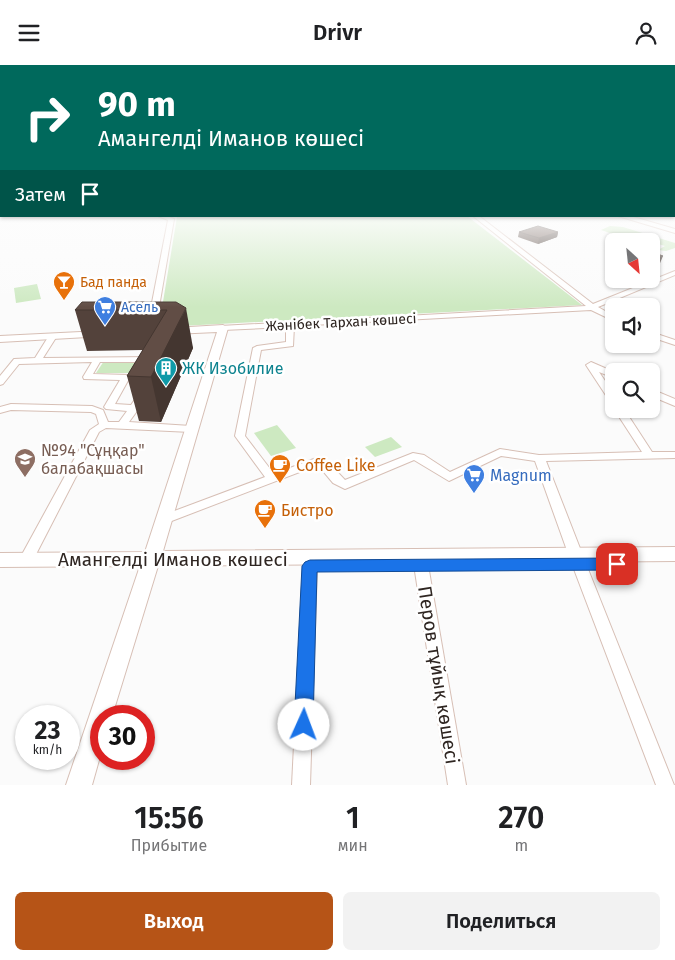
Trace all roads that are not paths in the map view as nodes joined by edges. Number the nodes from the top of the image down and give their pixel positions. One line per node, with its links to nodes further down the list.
1 (168, 240): 9 (street)
2 (505, 240): 6 (street)
3 (675, 273): 4 (street, Жәнібек Тархан көшесі)
4 (662, 278): 5 (street); 6 (street, Жәнібек Тархан көшесі)
5 (675, 283)
6 (592, 307): 7 (street); 8 (street, Жәнібек Тархан көшесі)
7 (605, 314)
8 (290, 325): 10 (street, Жәнібек Тархан көшесі); 34 (street)
9 (156, 327): 10 (street, Жәнібек Тархан көшесі)
10 (223, 328): 30 (main road)
11 (113, 334): 12 (street)
12 (54, 337): 14 (street); 17 (street)
13 (660, 337): 15 (street)
14 (0, 339)
15 (675, 343)
16 (98, 359): 17 (street); 18 (street); 25 (street)
17 (37, 361): 20 (street)
18 (156, 367)
19 (605, 371): 21 (street)
20 (0, 382)
21 (605, 388)
22 (144, 391): 25 (street)
23 (660, 396): 24 (street)
24 (675, 403)
25 (136, 408): 29 (street)
26 (0, 409): 28 (street)
27 (625, 418): 31 (street)
28 (104, 425): 29 (street); 37 (street)
29 (122, 425): 30 (street)
30 (192, 429): 35 (main road)
31 (648, 454): 32 (street); 33 (street)
32 (675, 455)
33 (539, 458): 34 (street); 39 (street)
34 (272, 479): 35 (street)
35 (165, 519): 40 (main road)
36 (675, 554): 39 (main road, Амангелді Иманов көшесі)
37 (26, 559): 38 (main road, Амангелді Иманов көшесі); 40 (main road, Амангелді Иманов көшесі)
38 (0, 560)
39 (578, 560): 40 (main road, Амангелді Иманов көшесі); 41 (main road, Амангелді Иманов көшесі); 42 (main road, Амангелді Иманов көшесі); 48 (street)
40 (149, 563): 43 (main road, Амангелді Иманов көшесі); 44 (main road, Амангелді Иманов көшесі); 45 (main road)
41 (675, 564)
42 (421, 565): 43 (main road, Амангелді Иманов көшесі); 47 (street, Перов тұйық көшесі)
43 (310, 566): 46 (street)
44 (0, 569)
45 (79, 785)
46 (301, 785)
47 (458, 785)
48 (665, 785)

